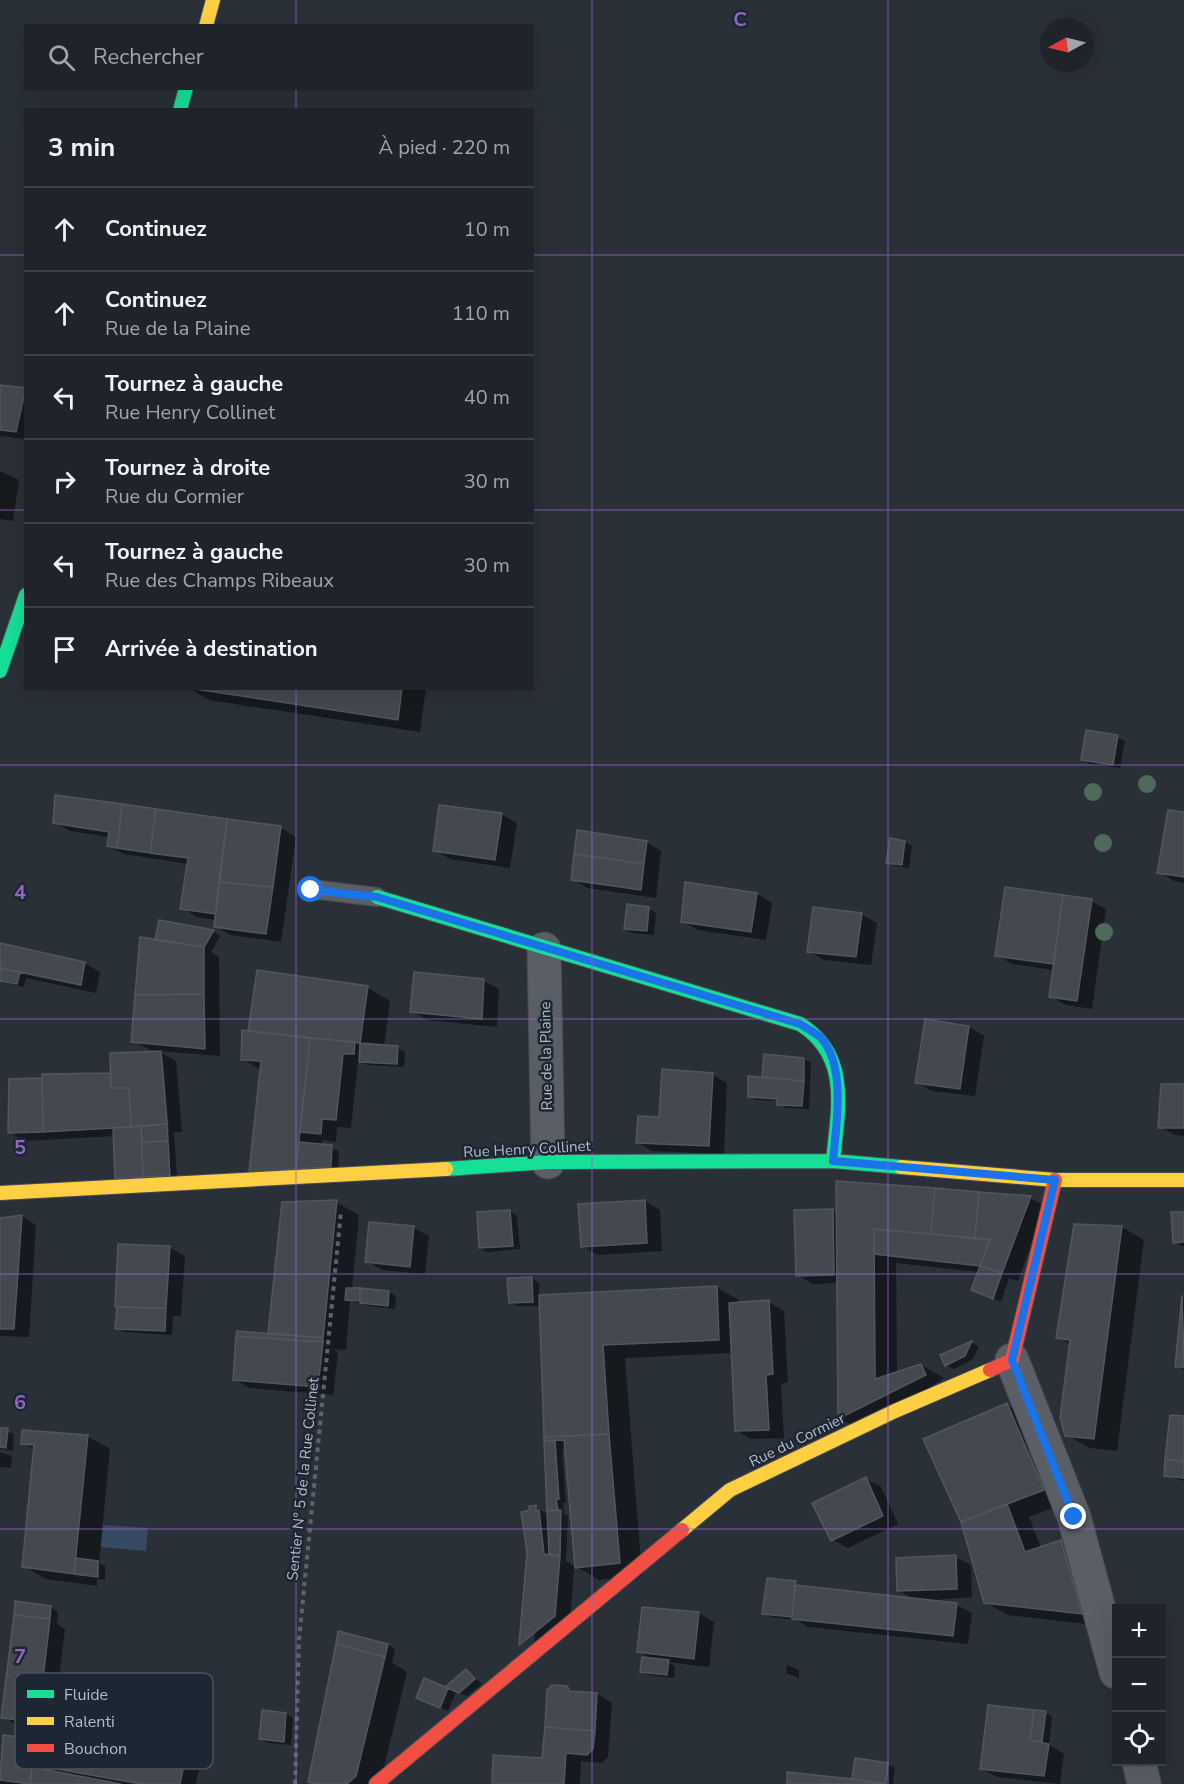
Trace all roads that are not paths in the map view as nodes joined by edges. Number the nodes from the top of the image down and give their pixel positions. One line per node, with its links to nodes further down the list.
1 (213, 0): 2 (street)
2 (207, 24)
3 (185, 90): 4 (street)
4 (181, 108)
5 (24, 601): 6 (street)
6 (0, 671)
7 (311, 890): 8 (lane)
8 (377, 897): 9 (street)
9 (544, 949): 10 (street); 11 (street, Rue de la Plaine)
10 (833, 1161): 11 (street, Rue Henry Collinet); 12 (street, Rue Henry Collinet)
11 (548, 1162): 14 (street, Rue Henry Collinet)
12 (1055, 1180): 13 (street); 15 (street)
13 (1184, 1180)
14 (0, 1193)
15 (1012, 1360): 16 (street); 18 (street, Rue du Cormier)
16 (1112, 1658)
17 (1140, 1766): 19 (street)
18 (376, 1784)
19 (1144, 1784)

